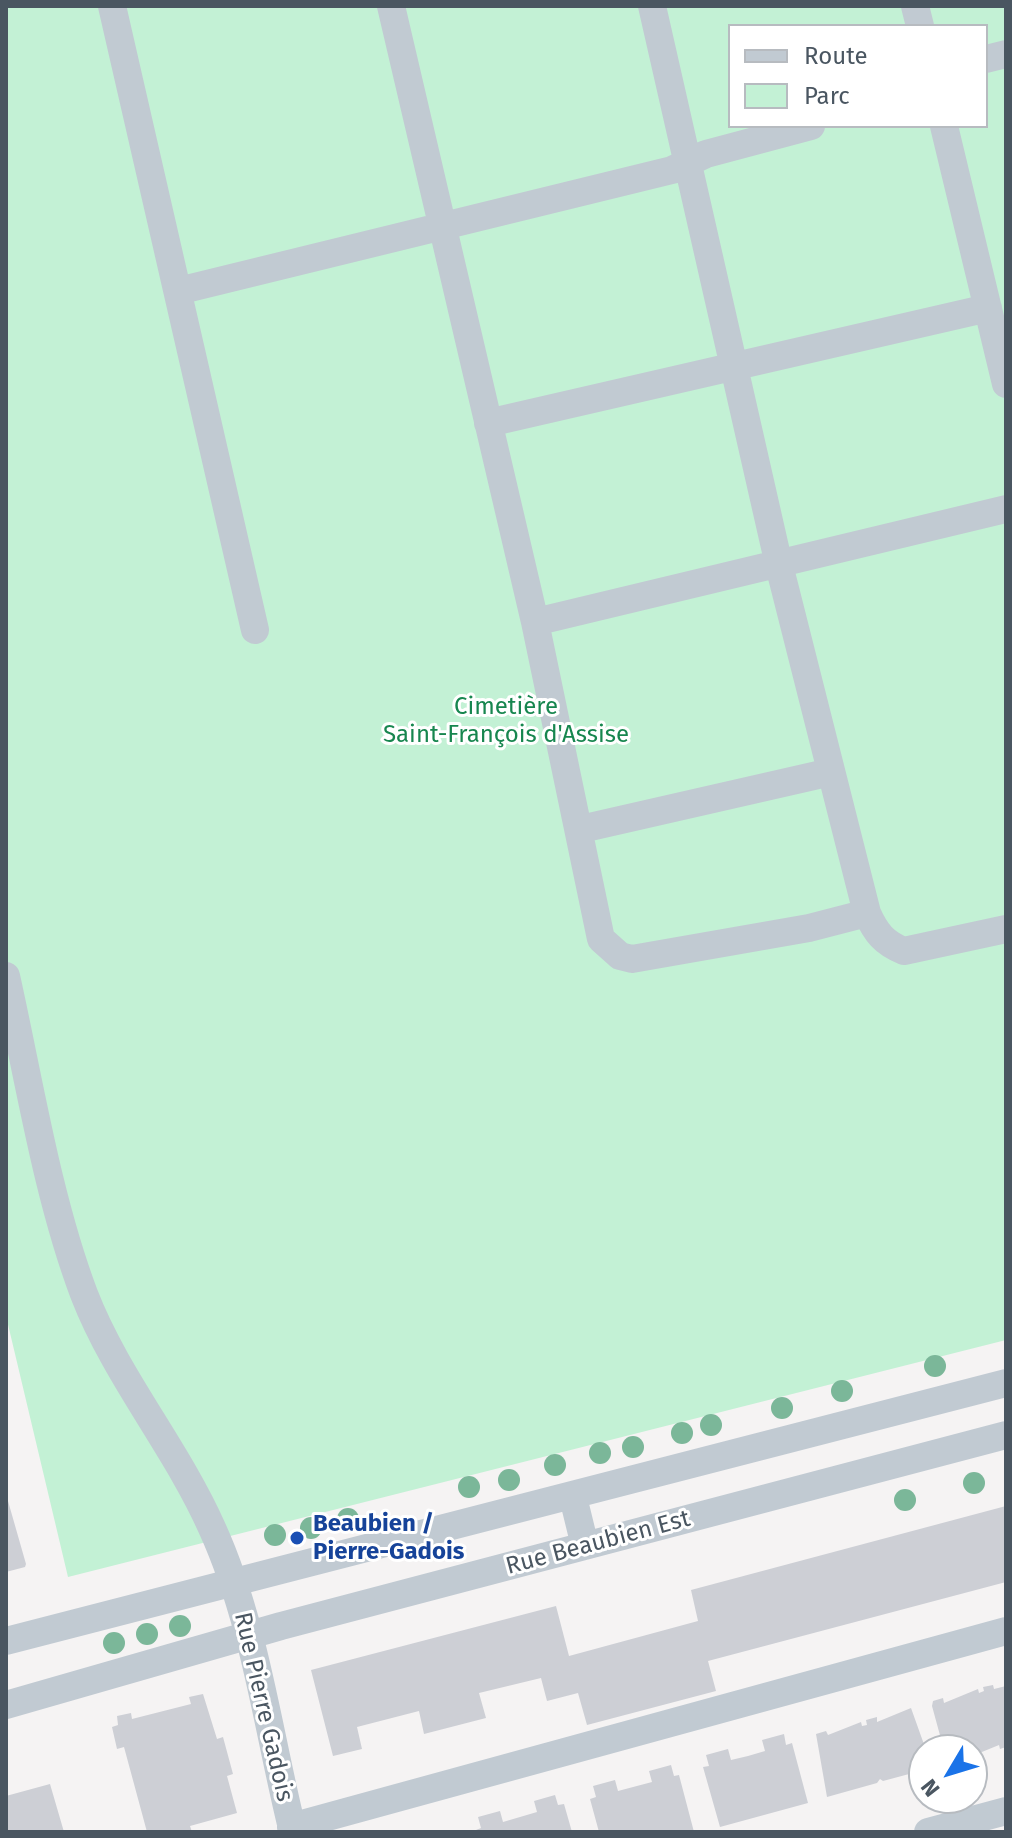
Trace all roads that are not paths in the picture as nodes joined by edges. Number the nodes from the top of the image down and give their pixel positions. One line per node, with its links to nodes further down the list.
1 (112, 6): 8 (street)
2 (391, 6): 7 (street)
3 (652, 6): 6 (street)
4 (804, 128): 6 (street)
5 (944, 128): 9 (street)
6 (688, 162): 7 (street); 10 (street)
7 (441, 225): 8 (street); 12 (street)
8 (178, 291): 16 (street)
9 (988, 308): 10 (street); 11 (street)
10 (733, 368): 12 (street); 14 (street)
11 (1006, 384)
12 (488, 423): 15 (street)
13 (1006, 509): 14 (street)
14 (779, 565): 15 (street); 17 (street)
15 (535, 622): 18 (street)
16 (255, 630)
17 (831, 772): 18 (street); 19 (street)
18 (581, 829): 19 (street)
19 (867, 913): 20 (street)
20 (1006, 929)
21 (6, 976): 26 (street, Rue Pierre Gadois)
22 (1006, 1383): 24 (street, Rue Beaubien Est)
23 (1006, 1435): 25 (street, Rue Beaubien Est)
24 (573, 1497): 25 (street); 26 (street, Rue Beaubien Est)
25 (585, 1546): 28 (street, Rue Beaubien Est)
26 (233, 1583): 28 (street, Rue Pierre Gadois); 29 (street, Rue Beaubien Est)
27 (1006, 1631): 32 (street)
28 (247, 1636): 30 (street, Rue Beaubien Est); 32 (street, Rue Pierre Gadois)
29 (6, 1641)
30 (6, 1705)
31 (1006, 1811): 33 (street)
32 (292, 1830)
33 (945, 1830)

